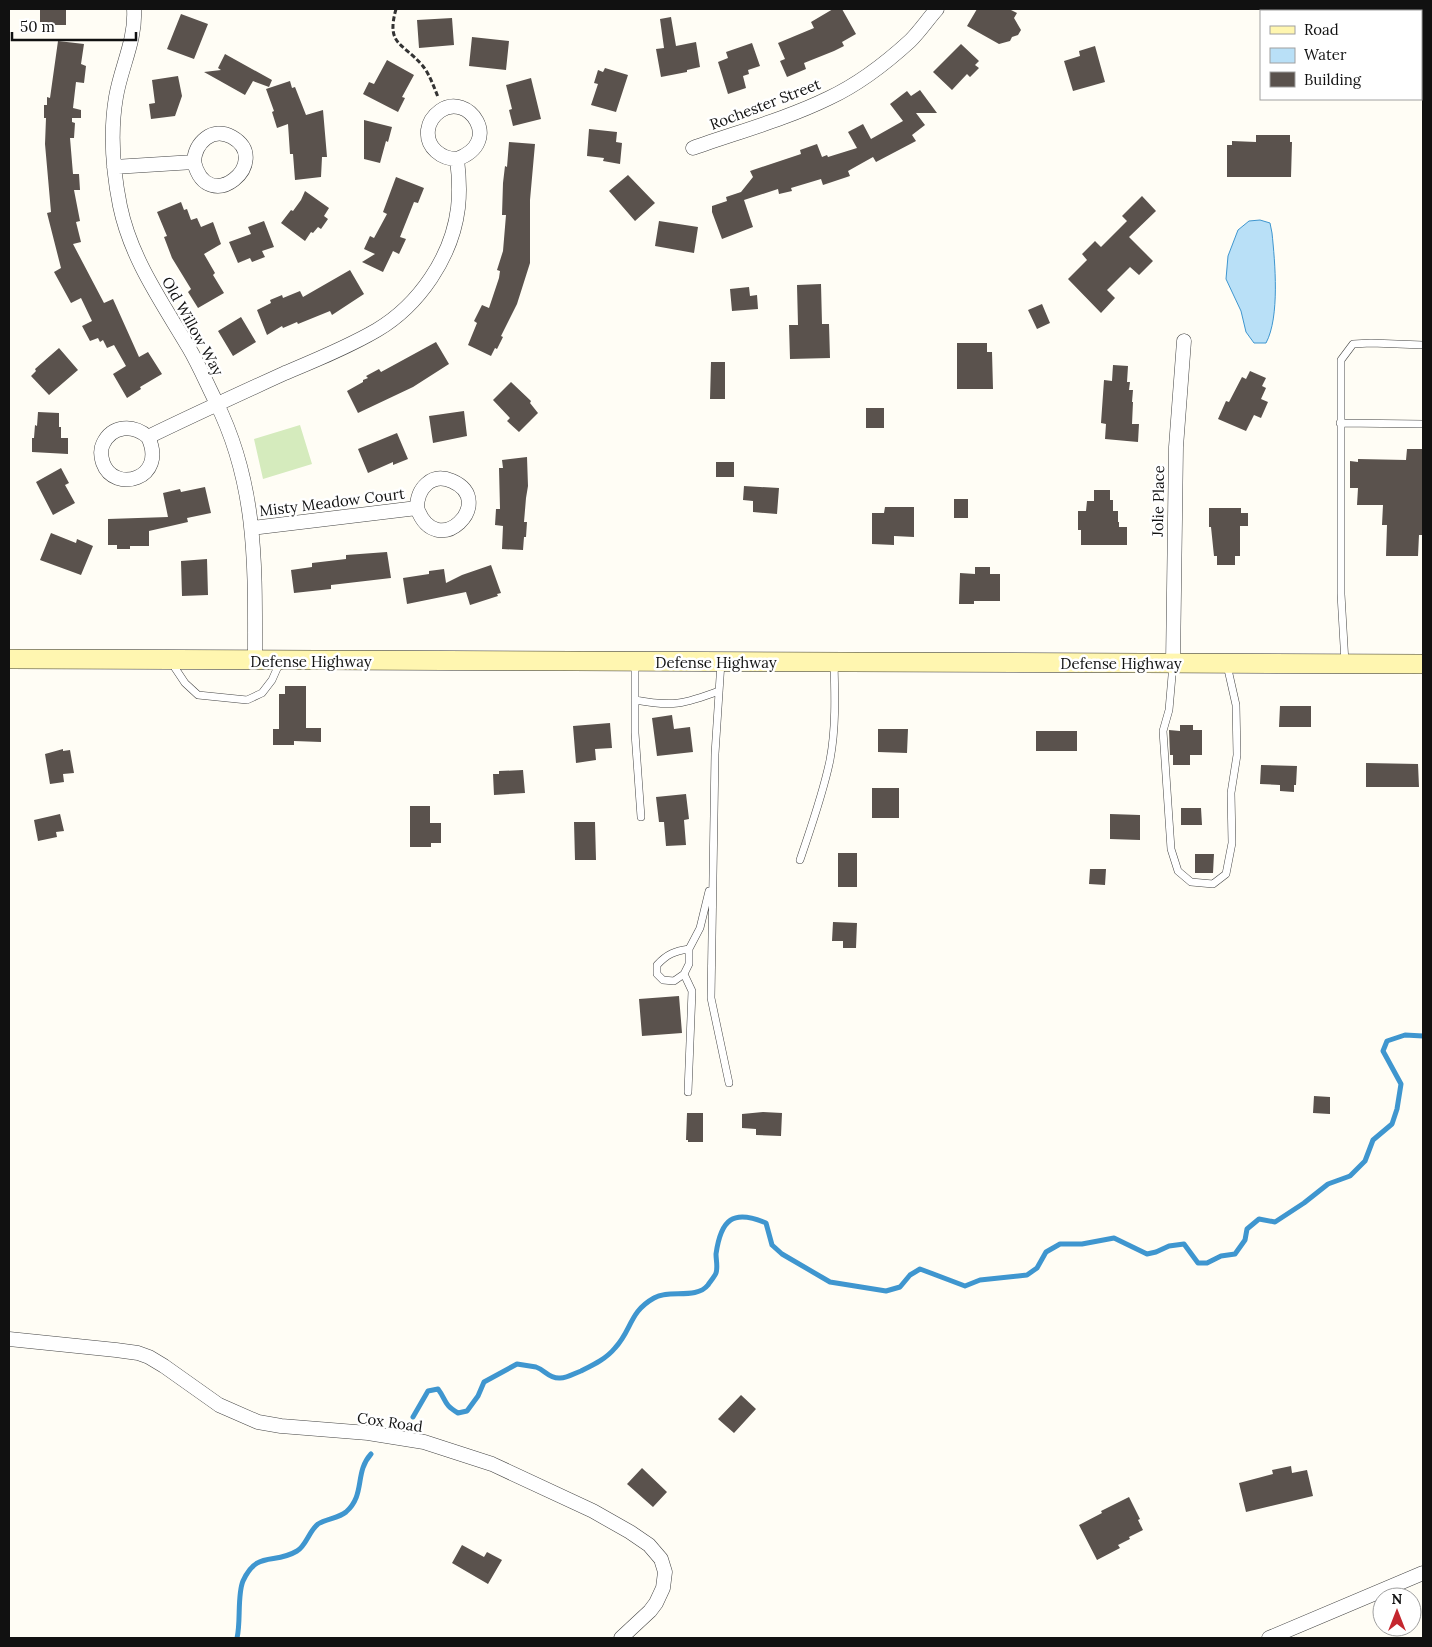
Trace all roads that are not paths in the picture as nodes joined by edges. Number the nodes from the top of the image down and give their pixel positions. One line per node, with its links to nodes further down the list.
1 (134, 9): 6 (street, Old Willow Way)
2 (937, 9): 3 (street, Rochester Street)
3 (693, 148)
4 (457, 159): 4 (street); 9 (street)
5 (194, 162): 6 (street)
6 (114, 166): 9 (street, Old Willow Way)
7 (1184, 341): 22 (street, Jolie Place)
8 (1423, 345): 10 (lane)
9 (217, 404): 12 (street); 14 (street, Old Willow Way)
10 (1340, 424): 11 (lane); 24 (lane)
11 (1423, 424)
12 (148, 438)
13 (417, 508): 14 (street, Misty Meadow Court)
14 (252, 528): 17 (street, Old Willow Way)
15 (9, 659): 16 (main road, Defense Highway)
16 (170, 660): 17 (main road, Defense Highway); 18 (lane)
17 (256, 660): 18 (main road, Defense Highway)
18 (280, 661): 19 (main road, Defense Highway)
19 (635, 662): 20 (main road, Defense Highway); 27 (lane)
20 (721, 662): 21 (main road, Defense Highway); 26 (lane)
21 (834, 662): 22 (main road, Defense Highway); 29 (lane)
22 (1173, 663): 23 (main road, Defense Highway); 23 (lane)
23 (1226, 663): 24 (main road, Defense Highway)
24 (1345, 664): 25 (main road, Defense Highway)
25 (1423, 664)
26 (719, 691): 27 (lane); 30 (lane)
27 (635, 700): 28 (lane)
28 (641, 817)
29 (800, 860)
30 (712, 881): 31 (lane); 33 (lane)
31 (689, 949): 32 (lane); 32 (lane)
32 (684, 974): 34 (lane)
33 (730, 1083)
34 (688, 1092)
35 (9, 1339): 37 (street, Cox Road)
36 (1423, 1573): 38 (street)
37 (621, 1638)
38 (1269, 1638)

